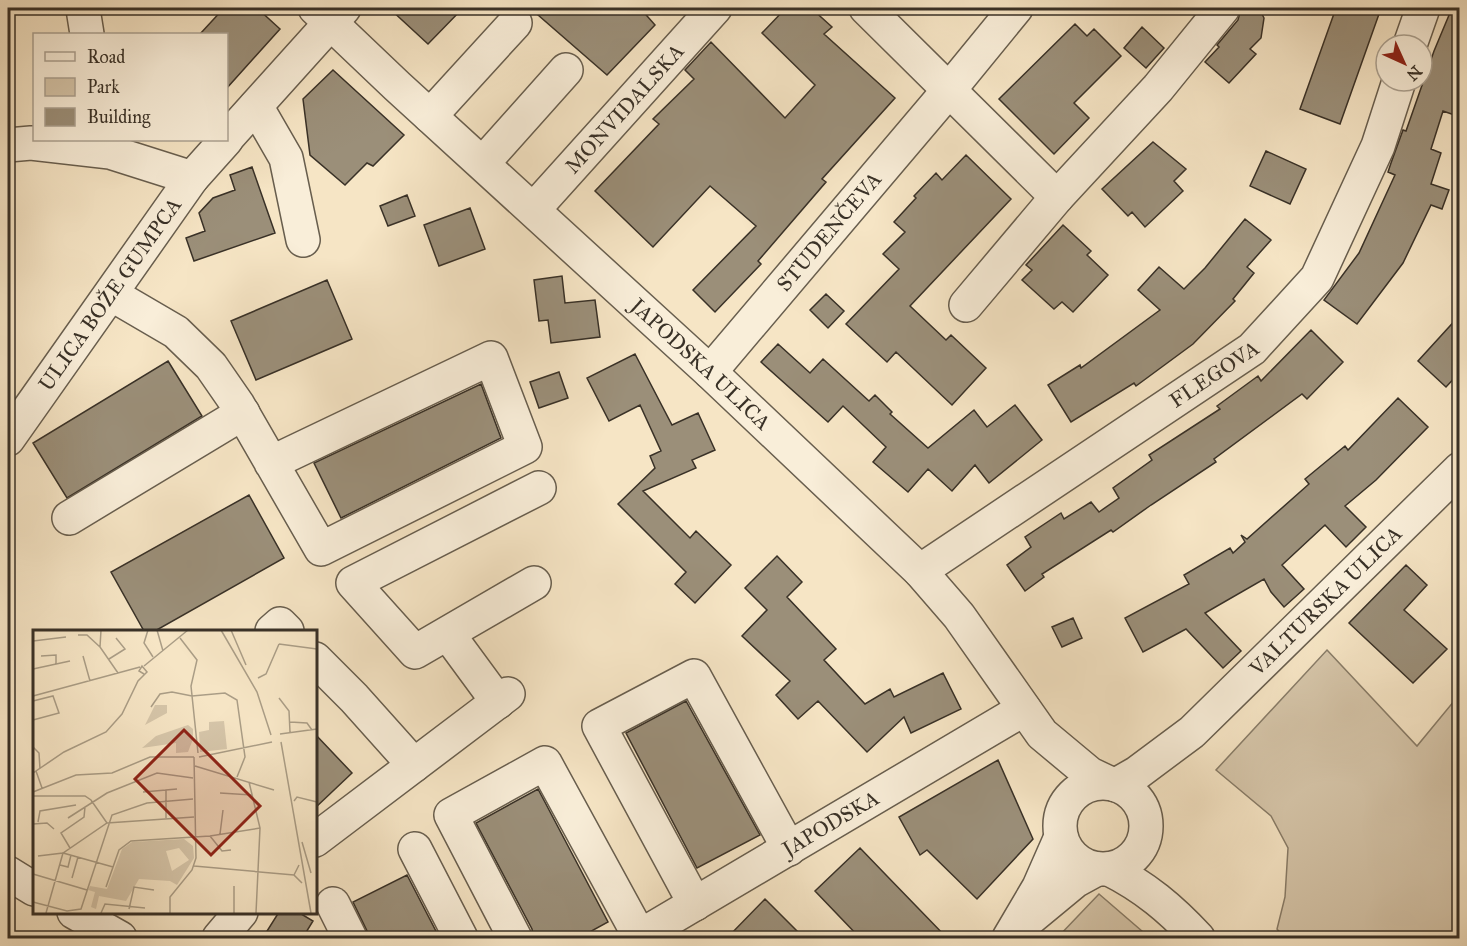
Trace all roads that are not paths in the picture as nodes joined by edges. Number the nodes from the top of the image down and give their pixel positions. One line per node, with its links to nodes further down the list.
1 (715, 8): 21 (street, MONVIDALSKA)
2 (866, 8): 10 (street)
3 (1016, 8): 10 (street, STUDENČEVA)
4 (1223, 8): 20 (street)
5 (1423, 8): 8 (street)
6 (330, 12): 12 (street, JAPODSKA ULICA); 13 (street, JAPODSKA ULICA)
7 (514, 23): 13 (street)
8 (1414, 33)
9 (566, 70): 18 (street)
10 (949, 90): 20 (street); 25 (street, STUDENČEVA)
11 (1395, 93): 32 (street, FLEGOVA)
12 (256, 106): 14 (street, JAPODSKA ULICA); 22 (street)
13 (430, 116): 18 (street, JAPODSKA ULICA)
14 (228, 137)
15 (224, 141): 19 (street, JAPODSKA ULICA)
16 (8, 145): 17 (street)
17 (109, 146): 19 (street)
18 (483, 163): 21 (street, JAPODSKA ULICA)
19 (192, 178): 23 (street, ULICA BOŽE GUMPCA)
20 (1057, 197): 24 (street)
21 (534, 209): 25 (street, JAPODSKA ULICA)
22 (303, 240)
23 (111, 294): 26 (street); 27 (street, ULICA BOŽE GUMPCA)
24 (966, 305)
25 (710, 372): 32 (street, JAPODSKA ULICA)
26 (243, 413): 28 (street); 31 (street)
27 (8, 439)
28 (272, 463): 28 (street)
29 (1460, 469): 39 (street, VALTURSKA ULICA)
30 (539, 489): 36 (street)
31 (69, 518)
32 (920, 571): 38 (street, JAPODSKA ULICA)
33 (534, 583): 36 (street)
34 (273, 630): 35 (street)
35 (286, 630)
36 (447, 634): 40 (street)
37 (316, 660): 40 (street)
38 (1033, 722): 41 (street, JAPODSKA ULICA); 42 (street, JAPODSKA ULICA); 46 (street, JAPODSKA)
39 (1192, 732): 41 (street, VALTURSKA ULICA); 43 (street, VALTURSKA ULICA)
40 (414, 765): 44 (street)
41 (1112, 784): 42 (street); 43 (street)
42 (1062, 823): 47 (street); 55 (street)
43 (1145, 831): 47 (street); 54 (street)
44 (316, 839)
45 (414, 849): 60 (street)
46 (789, 849): 51 (street, JAPODSKA); 51 (street)
47 (1103, 869): 54 (street); 55 (street)
48 (8, 873): 49 (street)
49 (33, 888)
50 (333, 904): 59 (street)
51 (695, 904): 56 (street, JAPODSKA)
52 (76, 913): 57 (street)
53 (240, 913): 58 (street)
54 (1188, 928)
55 (1011, 936)
56 (638, 938): 61 (street)
57 (120, 939)
58 (219, 939)
59 (350, 939)
60 (461, 939)
61 (515, 939)

